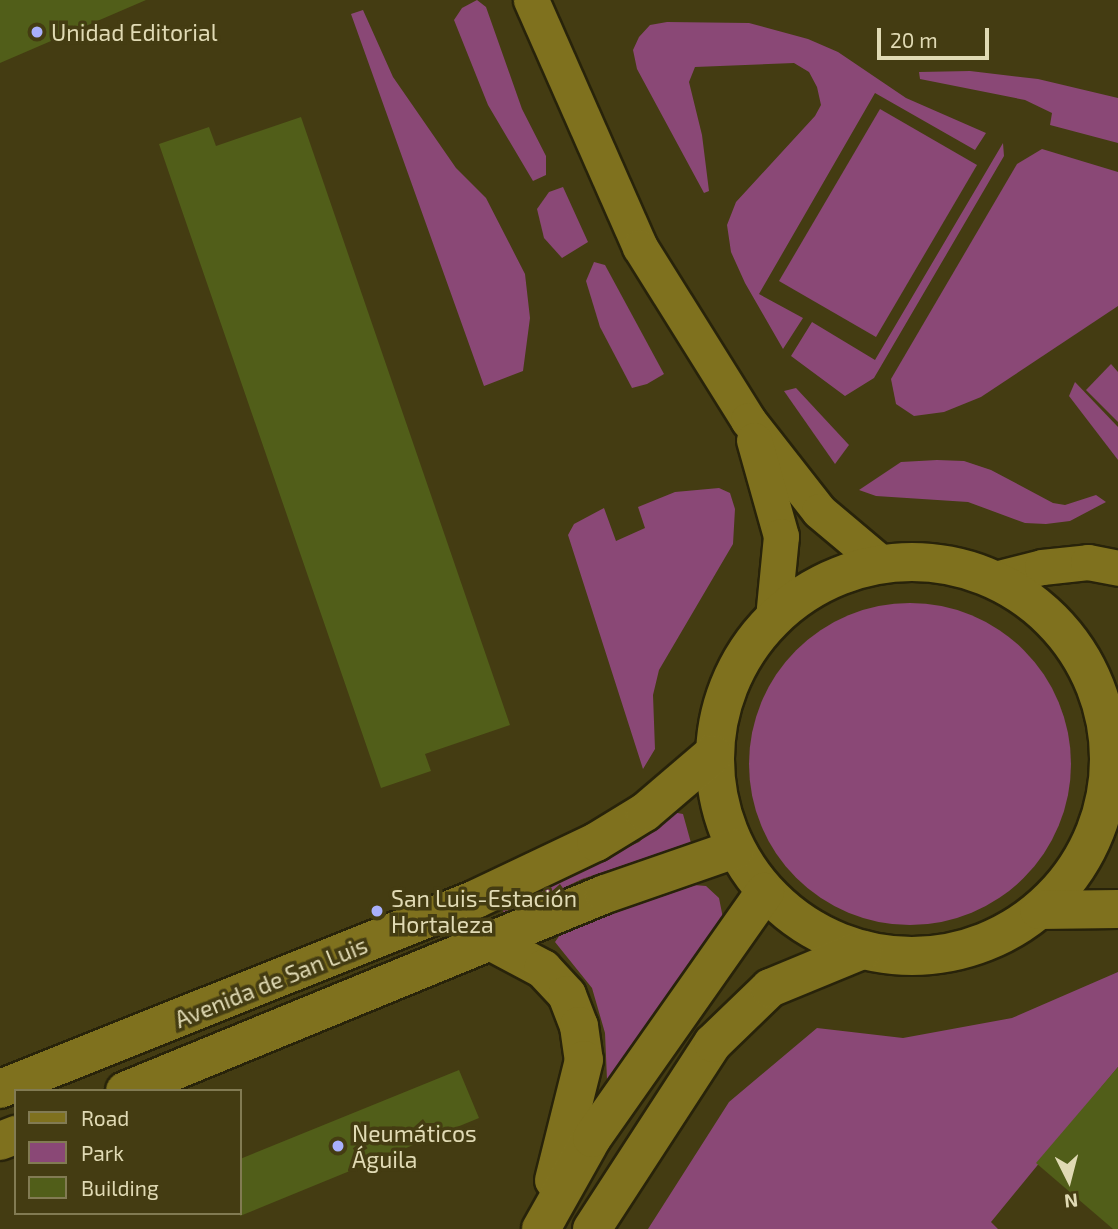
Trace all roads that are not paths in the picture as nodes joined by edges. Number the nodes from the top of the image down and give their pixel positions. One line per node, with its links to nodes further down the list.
1 (531, 0): 2 (street)
2 (748, 420): 3 (street); 6 (street)
3 (881, 563): 5 (street); 6 (street)
4 (1118, 568): 5 (street)
5 (995, 579): 7 (street)
6 (773, 617): 8 (street)
7 (1114, 752): 12 (street)
8 (713, 754): 9 (street); 15 (street, Avenida de San Luis)
9 (735, 849): 10 (street); 13 (street, Avenida de San Luis)
10 (765, 892): 14 (street); 17 (street)
11 (1118, 909): 12 (street)
12 (1039, 910): 14 (street)
13 (492, 942): 16 (street, Avenida de San Luis); 17 (street)
14 (862, 950): 18 (street)
15 (0, 1089)
16 (130, 1089)
17 (542, 1228)
18 (592, 1229)

